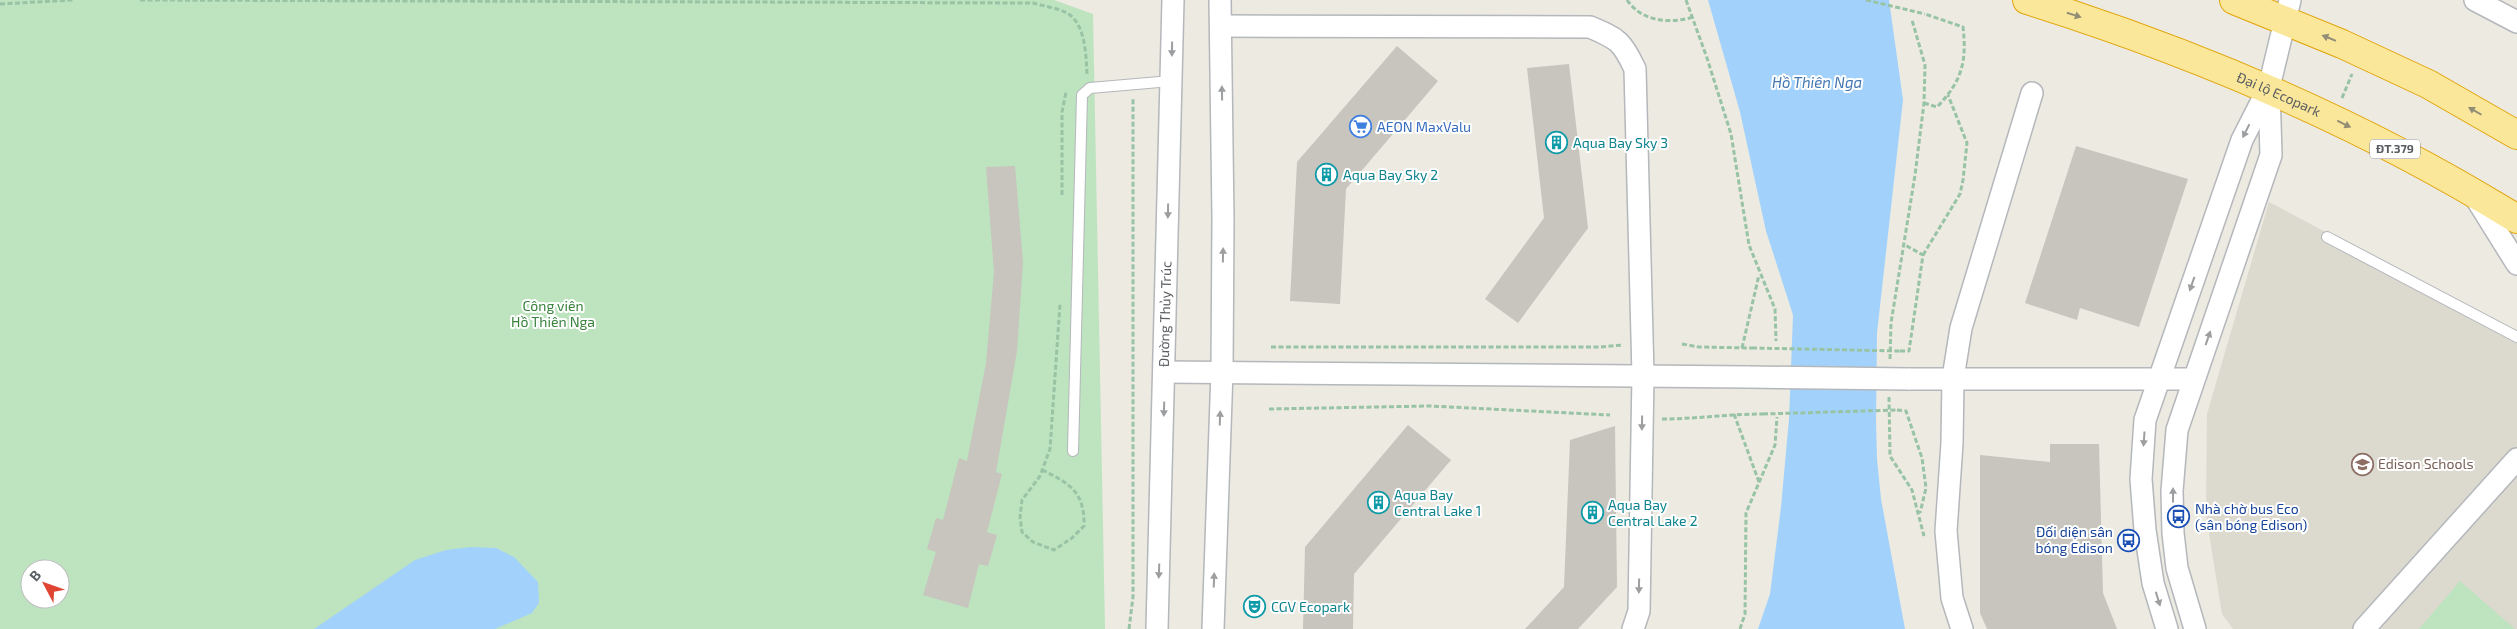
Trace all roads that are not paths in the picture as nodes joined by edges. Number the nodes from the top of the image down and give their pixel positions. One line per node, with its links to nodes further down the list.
1 (1173, 0): 9 (street, Đường Thủy Trúc, one-way to 9)
2 (1220, 0): 8 (street)
3 (2027, 0): 10 (highway, Đại lộ Ecopark / ĐT.379, one-way to 10)
4 (2234, 0): 6 (highway)
5 (2475, 0): 7 (street)
6 (2288, 10): 10 (street); 12 (highway, one-way to 6)
7 (2517, 22)
8 (1221, 26): 18 (street, one-way to 8); 20 (street)
9 (1171, 80): 19 (street, Đường Thủy Trúc, one-way to 19); 24 (lane)
10 (2268, 88): 13 (highway, Đại lộ Ecopark / ĐT.379, one-way to 13); 22 (street, one-way to 10); 23 (street, one-way to 23)
11 (2032, 93): 21 (street)
12 (2517, 135)
13 (2470, 190): 14 (highway, Đại lộ Ecopark / ĐT.379); 16 (street)
14 (2517, 219)
15 (2327, 237): 17 (lane)
16 (2517, 264)
17 (2517, 337)
18 (1222, 371): 19 (street); 20 (street); 27 (street, one-way to 18)
19 (1165, 372): 26 (street, Đường Thủy Trúc, one-way to 26)
20 (1643, 375): 21 (street, bridge); 28 (street, one-way to 28)
21 (1953, 378): 23 (street); 29 (street)
22 (2194, 379): 23 (street); 31 (street, one-way to 22)
23 (2159, 380): 30 (street, one-way to 30)
24 (1073, 451)
25 (2517, 459): 32 (street)
26 (1157, 629)
27 (1213, 629)
28 (1633, 629)
29 (1962, 629)
30 (2167, 629)
31 (2195, 629)
32 (2364, 629)

